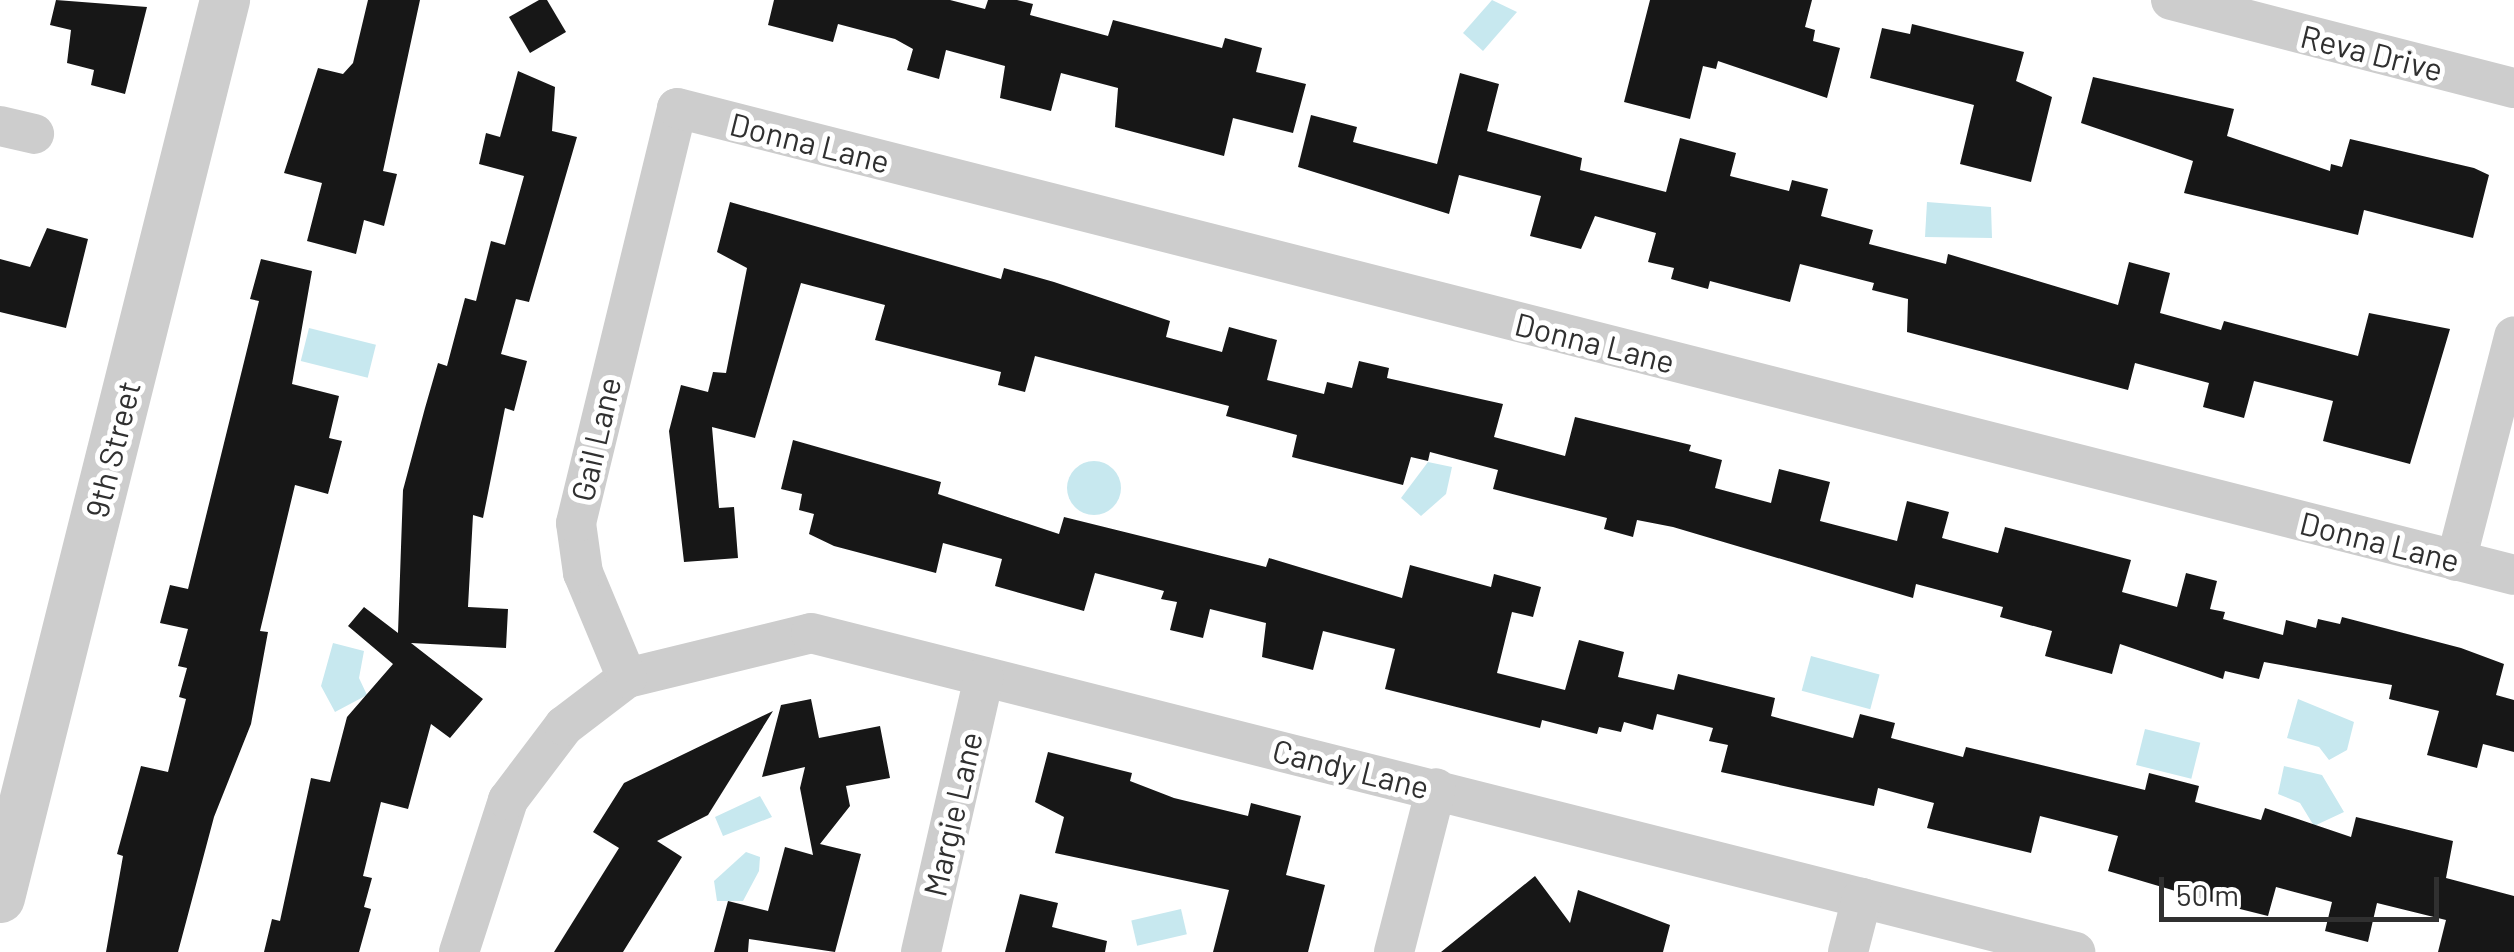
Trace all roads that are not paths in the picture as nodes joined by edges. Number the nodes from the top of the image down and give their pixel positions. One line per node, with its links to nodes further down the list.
1 (224, 0): 11 (street, 9th Street)
2 (2171, 0): 3 (street, Reva Drive)
3 (2514, 88)
4 (676, 108): 6 (street, Donna Lane); 9 (street, Gail Lane)
5 (2514, 336): 6 (street)
6 (2456, 561): 7 (street, Donna Lane)
7 (2514, 576)
8 (984, 676): 9 (street, Candy Lane); 10 (street, Candy Lane); 14 (street, Margie Lane)
9 (626, 678): 13 (street)
10 (1436, 788): 12 (street, Candy Lane); 15 (street)
11 (0, 898)
12 (1862, 898): 16 (street); 17 (street, Candy Lane)
13 (459, 952)
14 (921, 952)
15 (1394, 952)
16 (1848, 952)
17 (2074, 952)

